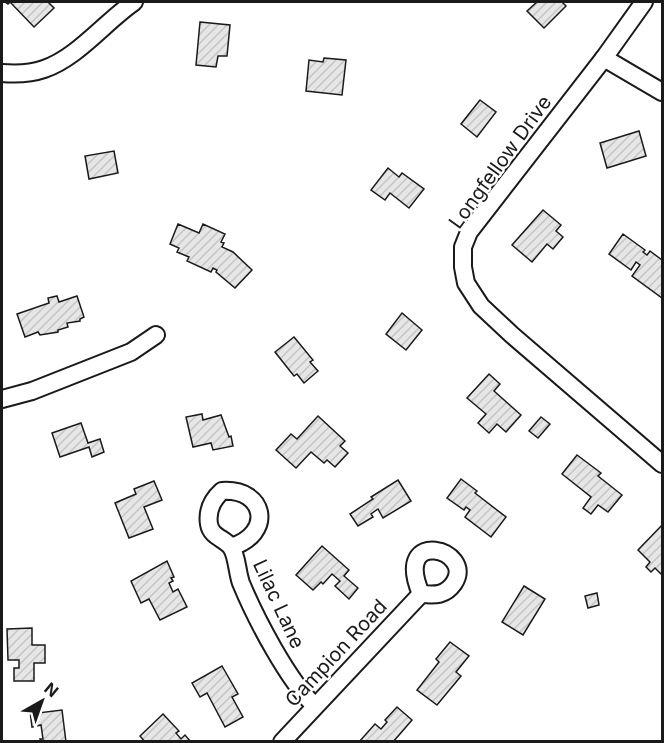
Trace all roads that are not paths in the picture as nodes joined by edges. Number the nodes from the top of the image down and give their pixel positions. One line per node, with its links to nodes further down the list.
1 (134, 2): 4 (street)
2 (644, 2): 3 (street, Longfellow Drive)
3 (604, 58): 5 (street); 8 (street, Longfellow Drive)
4 (2, 74)
5 (663, 92)
6 (156, 335): 7 (street)
7 (2, 399)
8 (663, 464)
9 (231, 547): 11 (street, Lilac Lane)
10 (421, 594): 11 (street, Campion Road)
11 (315, 706): 12 (street, Campion Road)
12 (282, 741)

